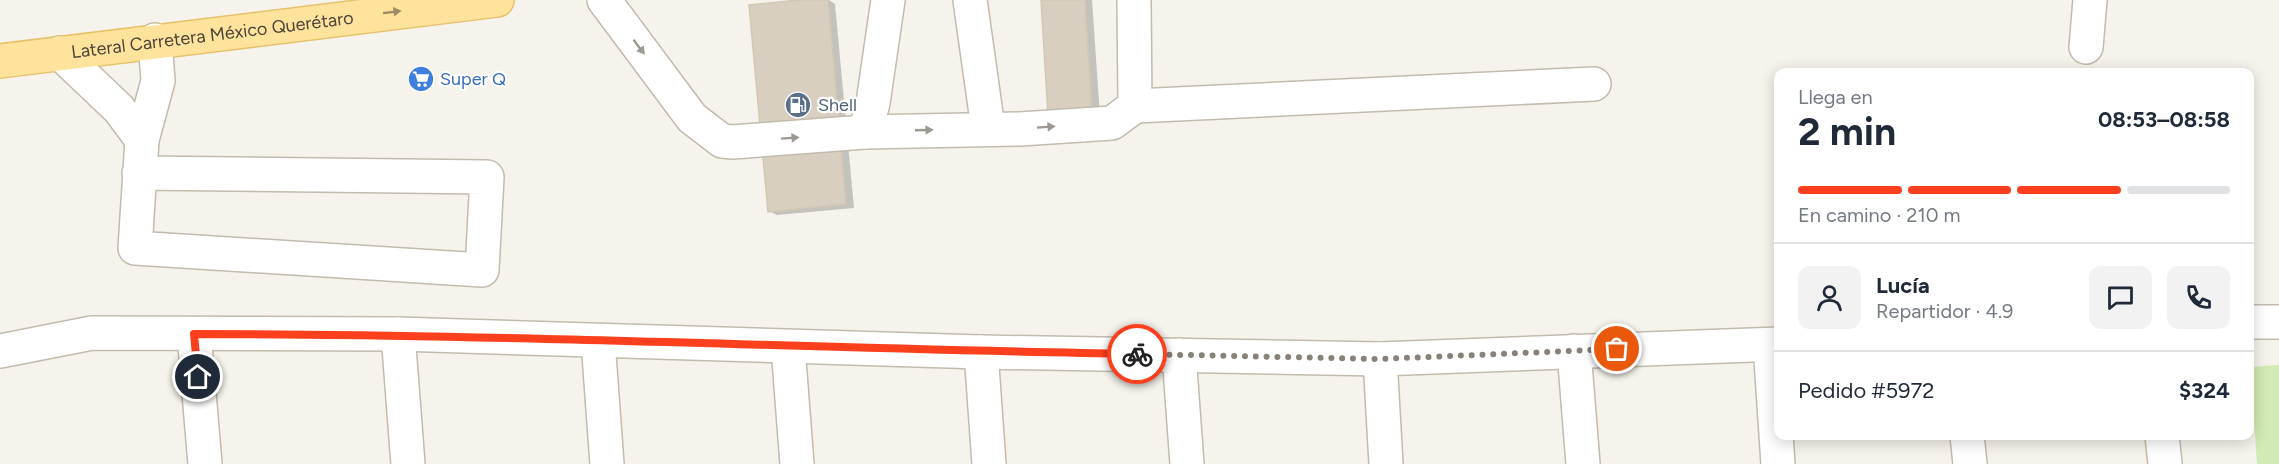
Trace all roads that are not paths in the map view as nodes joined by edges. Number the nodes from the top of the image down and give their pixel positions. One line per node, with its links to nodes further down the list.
1 (497, 0): 7 (main road, Lateral Carretera México Querétaro, one-way to 1)
2 (604, 0): 14 (street, one-way to 14)
3 (888, 0): 14 (street)
4 (970, 0): 13 (street)
5 (1134, 0): 12 (street)
6 (2090, 0): 8 (street)
7 (155, 40): 9 (main road, Lateral Carretera México Querétaro); 15 (street)
8 (2086, 47)
9 (60, 53): 10 (main road, Lateral Carretera México Querétaro); 15 (street)
10 (0, 61)
11 (1594, 84): 12 (street)
12 (1135, 106): 13 (street, one-way to 12)
13 (988, 128): 14 (street, one-way to 13)
14 (866, 132)
15 (142, 140): 16 (street)
16 (139, 173): 16 (street)
17 (2279, 321): 18 (street)
18 (2254, 322)
19 (194, 334): 20 (street); 24 (street); 32 (street)
20 (398, 334): 21 (street); 33 (street)
21 (598, 341): 23 (street); 34 (street)
22 (1774, 345): 25 (street)
23 (788, 347): 26 (street); 35 (street)
24 (0, 351)
25 (1574, 351): 28 (street); 39 (street)
26 (981, 352): 27 (street); 36 (street)
27 (1179, 355): 28 (street); 37 (street)
28 (1380, 359): 38 (street)
29 (1777, 440): 40 (street)
30 (1968, 440): 41 (street)
31 (2162, 440): 42 (street)
32 (205, 464)
33 (408, 464)
34 (607, 464)
35 (797, 464)
36 (989, 464)
37 (1187, 464)
38 (1386, 464)
39 (1583, 464)
40 (1778, 464)
41 (1970, 464)
42 (2164, 464)

